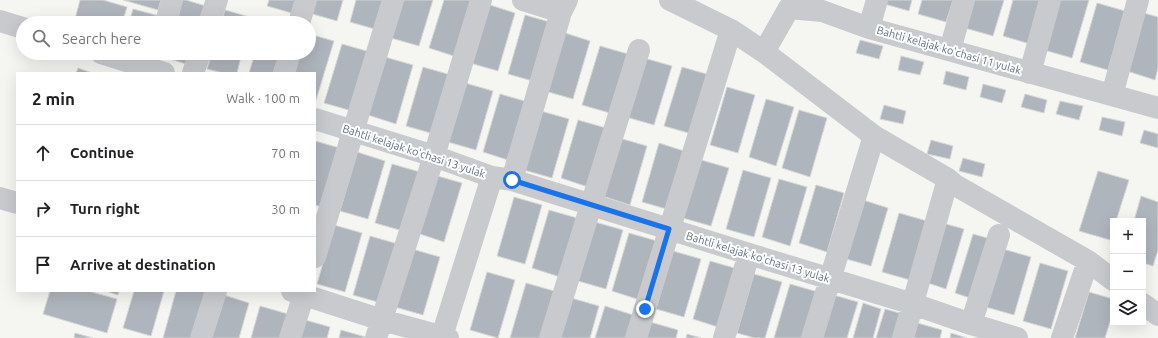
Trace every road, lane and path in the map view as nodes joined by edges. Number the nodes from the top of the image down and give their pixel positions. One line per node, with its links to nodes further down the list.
1 (172, 0): 15 (street)
2 (217, 0): 16 (street)
3 (306, 0): 17 (street)
4 (393, 0): 35 (street)
5 (481, 0): 37 (street)
6 (523, 0): 13 (street)
7 (670, 0): 14 (street)
8 (876, 0): 20 (street)
9 (964, 0): 23 (street)
10 (1050, 0): 31 (street)
11 (1138, 0): 32 (street)
12 (790, 4): 20 (street, Bahtli kelajak ko'chasi 11 yulak); 24 (street, Bahtli kelajak ko'chasi 11 yulak)
13 (564, 6): 38 (street)
14 (700, 7): 21 (street)
15 (168, 16)
16 (211, 16)
17 (301, 16)
18 (0, 20): 19 (street)
19 (16, 26)
20 (869, 28): 23 (street, Bahtli kelajak ko'chasi 11 yulak)
21 (731, 30): 24 (street); 43 (street)
22 (639, 50): 42 (street)
23 (950, 50): 31 (street, Bahtli kelajak ko'chasi 11 yulak)
24 (764, 52): 36 (street)
25 (135, 60): 28 (street)
26 (198, 60): 29 (street)
27 (288, 60): 30 (street)
28 (159, 65)
29 (193, 72)
30 (284, 72)
31 (1030, 72): 32 (street, Bahtli kelajak ko'chasi 11 yulak)
32 (1112, 95): 33 (street, Bahtli kelajak ko'chasi 11 yulak)
33 (1158, 108)
34 (316, 119): 35 (street, Bahtli kelajak ko'chasi 13 yulak)
35 (353, 131): 37 (street, Bahtli kelajak ko'chasi 13 yulak); 45 (street)
36 (874, 136): 39 (street); 49 (street)
37 (434, 156): 38 (street, Bahtli kelajak ko'chasi 13 yulak); 56 (street)
38 (502, 178): 42 (street, Bahtli kelajak ko'chasi 13 yulak); 57 (street)
39 (948, 179): 47 (street); 52 (street)
40 (0, 198): 41 (street)
41 (16, 203)
42 (591, 205): 43 (street, Bahtli kelajak ko'chasi 13 yulak); 60 (street)
43 (669, 229): 46 (street, Bahtli kelajak ko'chasi 13 yulak); 61 (street)
44 (999, 234): 55 (street)
45 (316, 254)
46 (749, 254): 49 (street, Bahtli kelajak ko'chasi 13 yulak); 62 (street)
47 (1088, 261): 48 (street); 66 (street)
48 (1110, 278)
49 (830, 279): 52 (street, Bahtli kelajak ko'chasi 13 yulak); 63 (street)
50 (216, 292): 58 (street)
51 (300, 292): 56 (street); 59 (street)
52 (913, 304): 55 (street, Bahtli kelajak ko'chasi 13 yulak); 64 (street)
53 (1146, 306): 54 (street)
54 (1158, 315)
55 (971, 324): 65 (street, Bahtli kelajak ko'chasi 13 yulak)
56 (379, 329): 57 (street)
57 (440, 337)
58 (202, 338)
59 (290, 338)
60 (550, 338)
61 (636, 338)
62 (724, 338)
63 (812, 338)
64 (903, 338)
65 (1017, 338)
66 (1062, 338)

